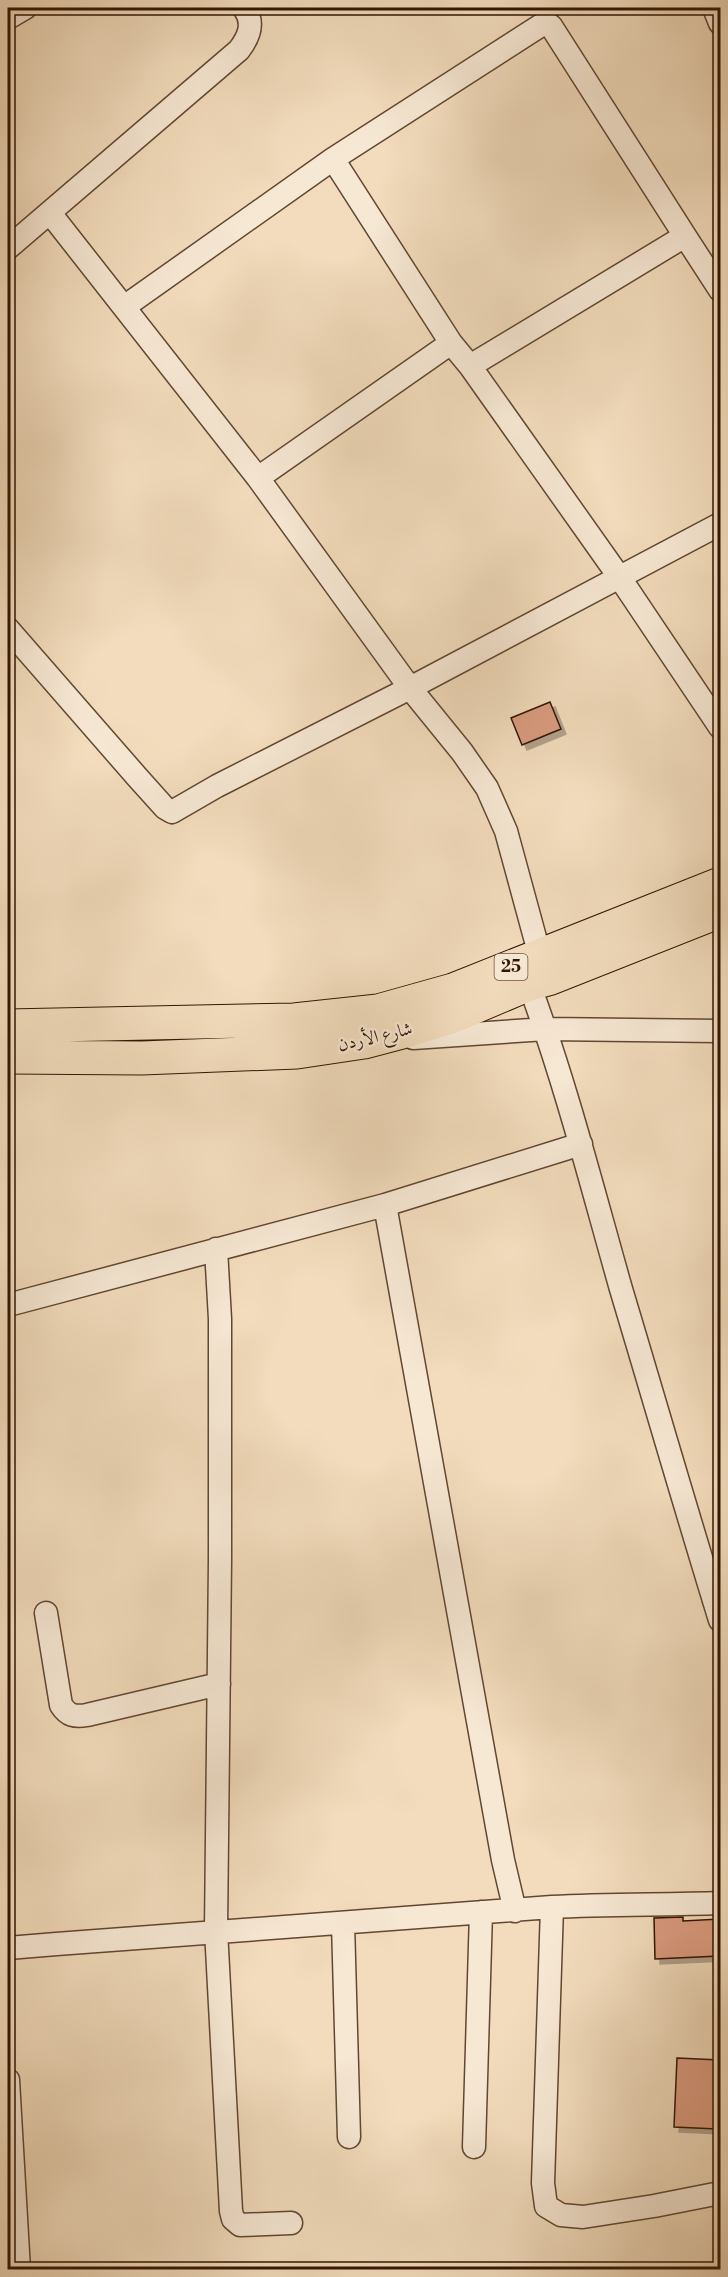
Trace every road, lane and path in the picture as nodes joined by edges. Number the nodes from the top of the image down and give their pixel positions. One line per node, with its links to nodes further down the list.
1 (25, 8): 4 (street)
2 (244, 8): 7 (street)
3 (714, 8): 5 (street)
4 (8, 18)
5 (720, 23)
6 (333, 159): 8 (street); 11 (street); 12 (street)
7 (50, 213): 9 (street); 11 (street)
8 (685, 236): 10 (street); 13 (street)
9 (8, 248)
10 (720, 290)
11 (124, 307): 14 (street)
12 (451, 343): 13 (street); 14 (street)
13 (470, 366): 16 (street)
14 (258, 478): 18 (street)
15 (720, 524): 16 (street)
16 (620, 579): 18 (street); 19 (street)
17 (8, 629): 18 (street)
18 (410, 688): 22 (street)
19 (720, 727)
20 (720, 884): 22 (highway, شارع الأردن / 25)
21 (720, 911): 22 (highway, شارع الأردن / 25)
22 (534, 970): 24 (street); 26 (highway, شارع الأردن / 25); 27 (highway, شارع الأردن / 25)
23 (8, 1026): 26 (highway, شارع الأردن / 25)
24 (546, 1029): 25 (street); 27 (street); 29 (street)
25 (720, 1031)
26 (295, 1036): 27 (highway, شارع الأردن / 25); 28 (highway, شارع الأردن / 25)
27 (364, 1042)
28 (8, 1057)
29 (581, 1144): 30 (street); 33 (street)
30 (385, 1205): 31 (street); 39 (street)
31 (216, 1249): 32 (street); 36 (street)
32 (8, 1305)
33 (713, 1574): 35 (street)
34 (45, 1613): 36 (street)
35 (720, 1620)
36 (219, 1684): 42 (street)
37 (720, 1903): 38 (street)
38 (552, 1907): 39 (street); 47 (street)
39 (515, 1911): 40 (street)
40 (481, 1912): 41 (street); 46 (street)
41 (343, 1923): 42 (street); 45 (street)
42 (216, 1930): 43 (street); 48 (street)
43 (8, 1948)
44 (8, 2080): 49 (street)
45 (349, 2137)
46 (474, 2147)
47 (720, 2193)
48 (291, 2223)
49 (19, 2270)

